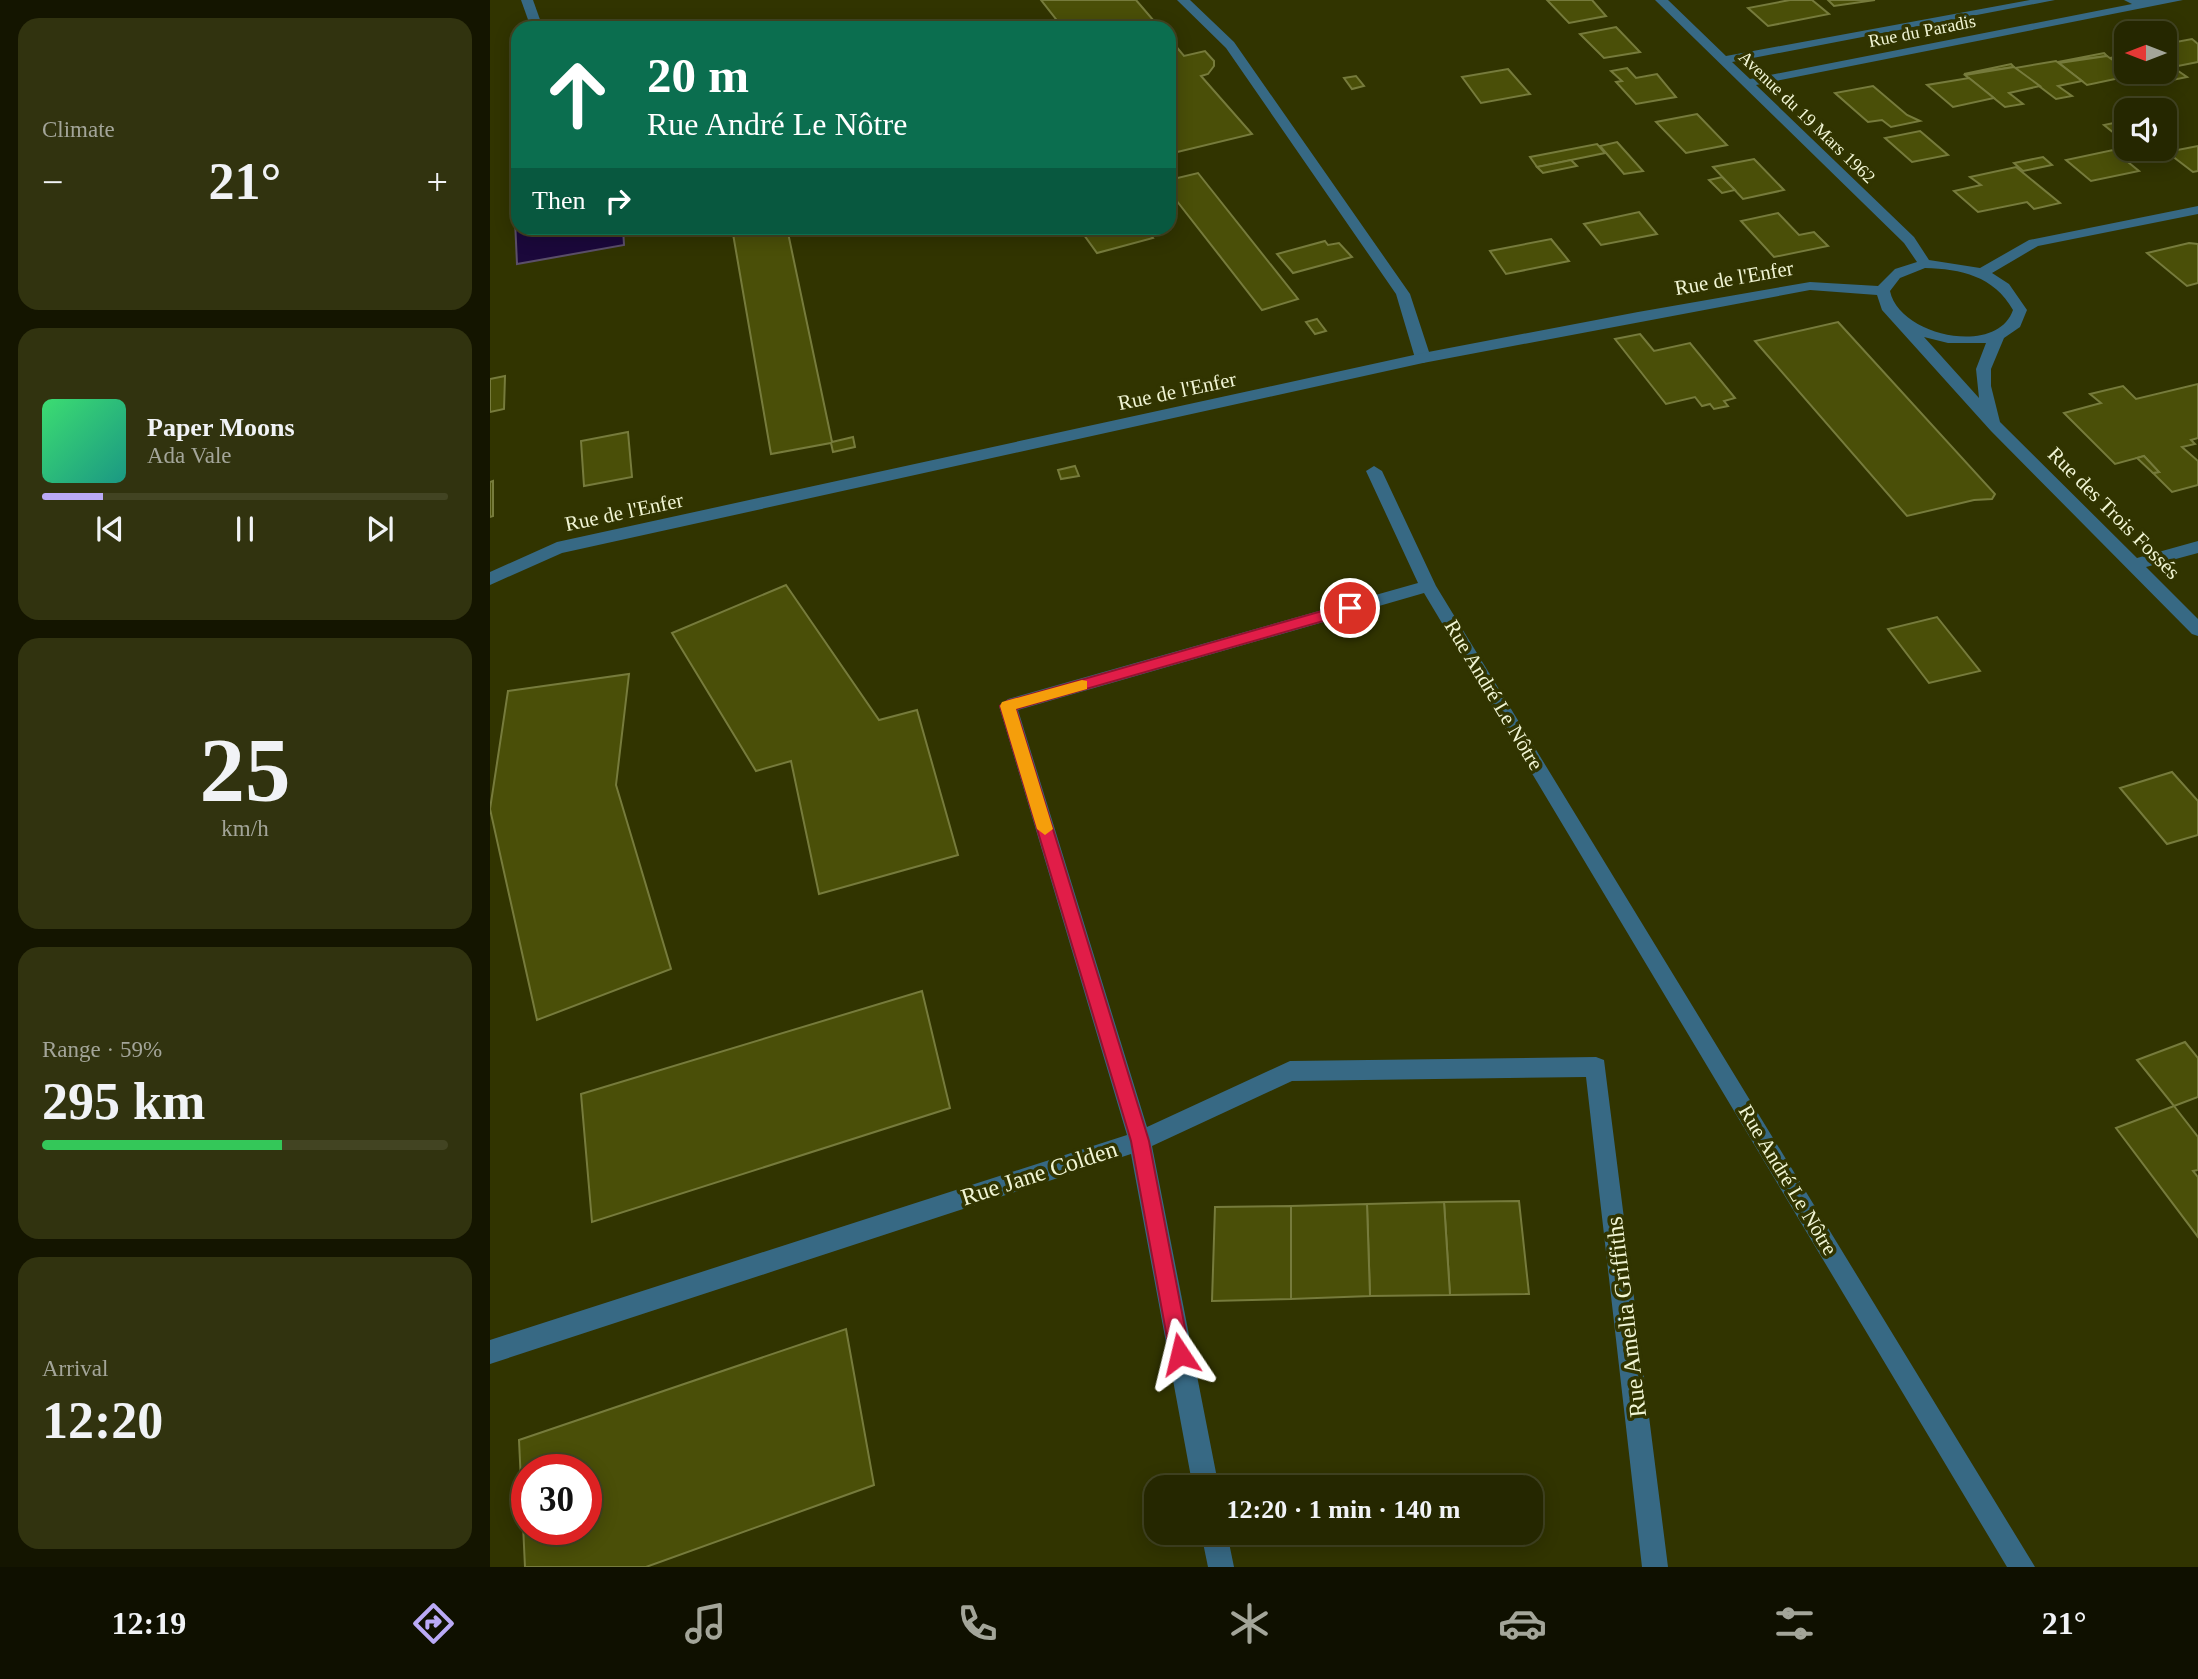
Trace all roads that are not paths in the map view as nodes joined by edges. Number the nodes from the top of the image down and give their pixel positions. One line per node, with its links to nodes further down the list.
1 (527, 0): 8 (street)
2 (1183, 0): 17 (street)
3 (1661, 0): 9 (street, Avenue du 19 Mars 1962)
4 (2049, 0): 9 (street, Rue du Paradis)
5 (2130, 0): 7 (street, Rue du Paradis)
6 (2177, 0): 7 (street, Rue du Paradis)
7 (2146, 5): 10 (street, Rue du Paradis)
8 (534, 21)
9 (1723, 60): 10 (street, Avenue du 19 Mars 1962)
10 (1747, 83): 12 (street, Avenue du 19 Mars 1962)
11 (2198, 210): 13 (street)
12 (1925, 264): 13 (street); 14 (street)
13 (1982, 273): 16 (street, Rue des Trois Fossés)
14 (1883, 291): 15 (street, Rue des Trois Fossés); 17 (street, Rue de l'Enfer)
15 (1902, 322): 16 (street); 18 (street, Rue des Trois Fossés)
16 (1997, 336): 18 (street, Rue des Trois Fossés)
17 (1423, 358): 22 (street, Rue de l'Enfer)
18 (1997, 428): 21 (street, Rue des Trois Fossés)
19 (1374, 471): 23 (street, Rue André Le Nôtre)
20 (2198, 547): 21 (street)
21 (2133, 565): 24 (street, Rue des Trois Fossés)
22 (490, 579)
23 (1429, 586): 26 (street); 32 (street, Rue André Le Nôtre)
24 (2198, 630)
25 (1596, 1067): 26 (street, Rue Jane Colden); 31 (street, Rue Amelia Griffiths)
26 (1140, 1141): 27 (street, Rue Jane Colden); 28 (street)
27 (490, 1352)
28 (1204, 1475)
29 (1216, 1545): 30 (street)
30 (1221, 1567)
31 (1656, 1567)
32 (2022, 1567)

